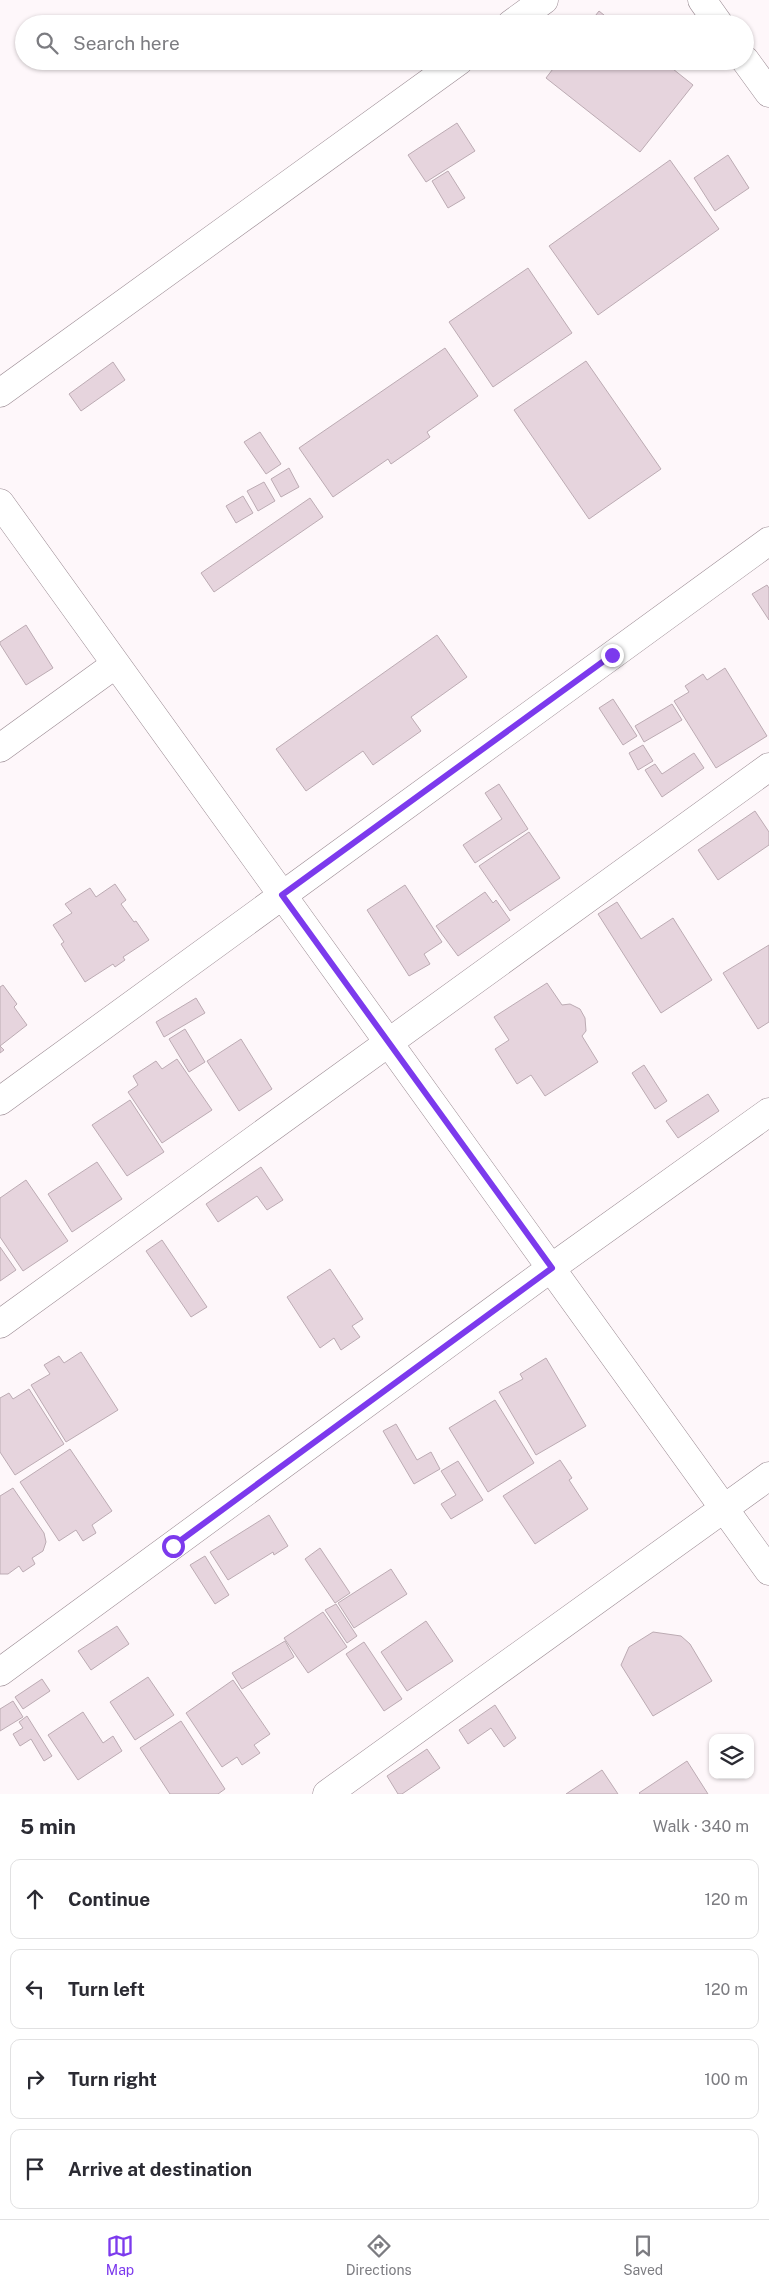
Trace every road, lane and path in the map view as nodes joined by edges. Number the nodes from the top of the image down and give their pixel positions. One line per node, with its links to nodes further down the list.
1 (544, 0): 3 (street)
2 (702, 0): 4 (street)
3 (523, 15)
4 (713, 15)
5 (447, 70): 8 (street)
6 (752, 70): 7 (street)
7 (769, 93)
8 (0, 393)
9 (0, 503): 11 (street)
10 (769, 541): 14 (street)
11 (116, 664): 12 (street); 14 (street)
12 (0, 748)
13 (769, 767): 15 (street)
14 (282, 895): 15 (street); 16 (street)
15 (389, 1044): 18 (street); 19 (street)
16 (0, 1100)
17 (769, 1112): 18 (street)
18 (552, 1268): 21 (street); 23 (street)
19 (0, 1324)
20 (769, 1476): 21 (street)
21 (724, 1509): 22 (street); 24 (street)
22 (769, 1571)
23 (0, 1672)
24 (327, 1794)

